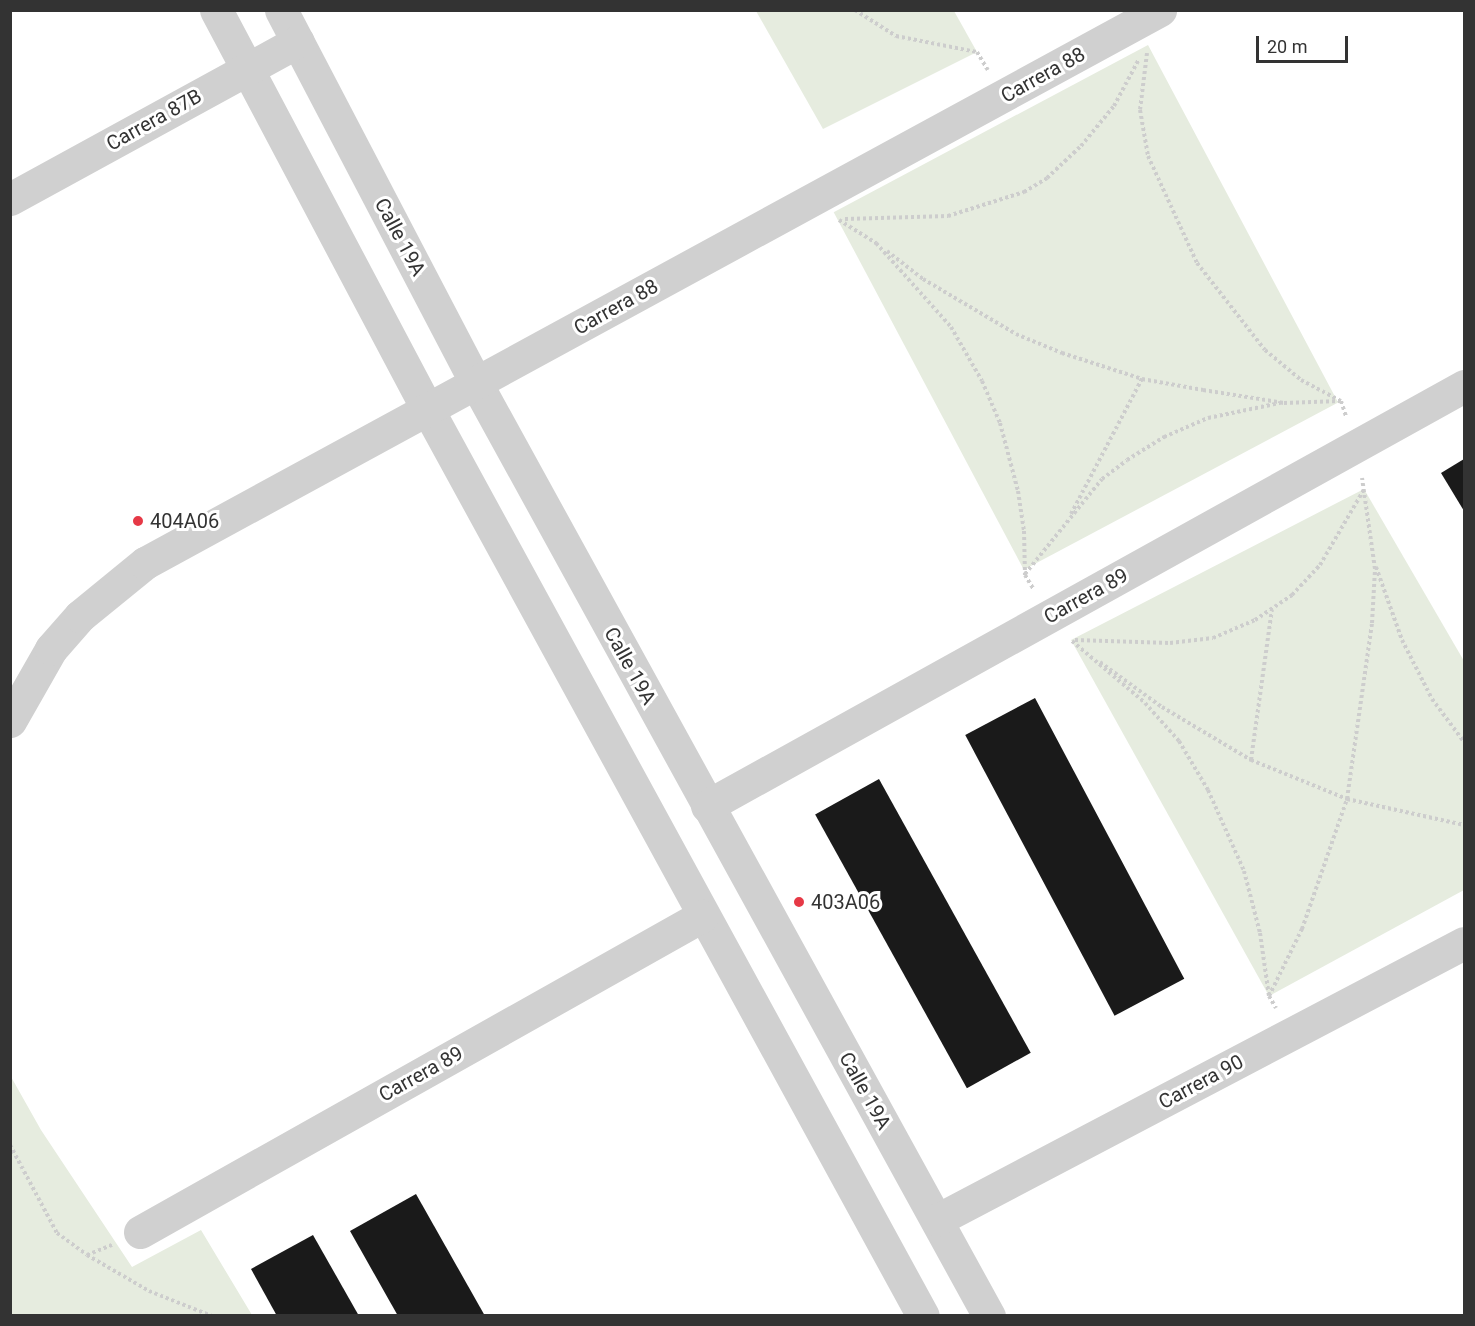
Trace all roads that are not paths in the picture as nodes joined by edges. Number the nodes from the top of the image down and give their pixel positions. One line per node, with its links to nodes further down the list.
1 (216, 10): 5 (street)
2 (281, 10): 4 (street, Calle 19A)
3 (1160, 10): 7 (street, Carrera 88)
4 (298, 41): 5 (street, Carrera 87B); 7 (street, Calle 19A)
5 (248, 68): 6 (street, Carrera 87B); 9 (street)
6 (10, 199)
7 (476, 383): 9 (street, Carrera 88); 11 (street, Calle 19A)
8 (1464, 386): 11 (street, Carrera 89)
9 (428, 410): 10 (street, Carrera 88); 12 (street)
10 (10, 721)
11 (707, 806): 14 (street, Calle 19A)
12 (702, 916): 15 (street, Carrera 89); 16 (street)
13 (1464, 943): 14 (street, Carrera 90)
14 (937, 1220): 17 (street, Calle 19A)
15 (140, 1232)
16 (923, 1316)
17 (989, 1316)

